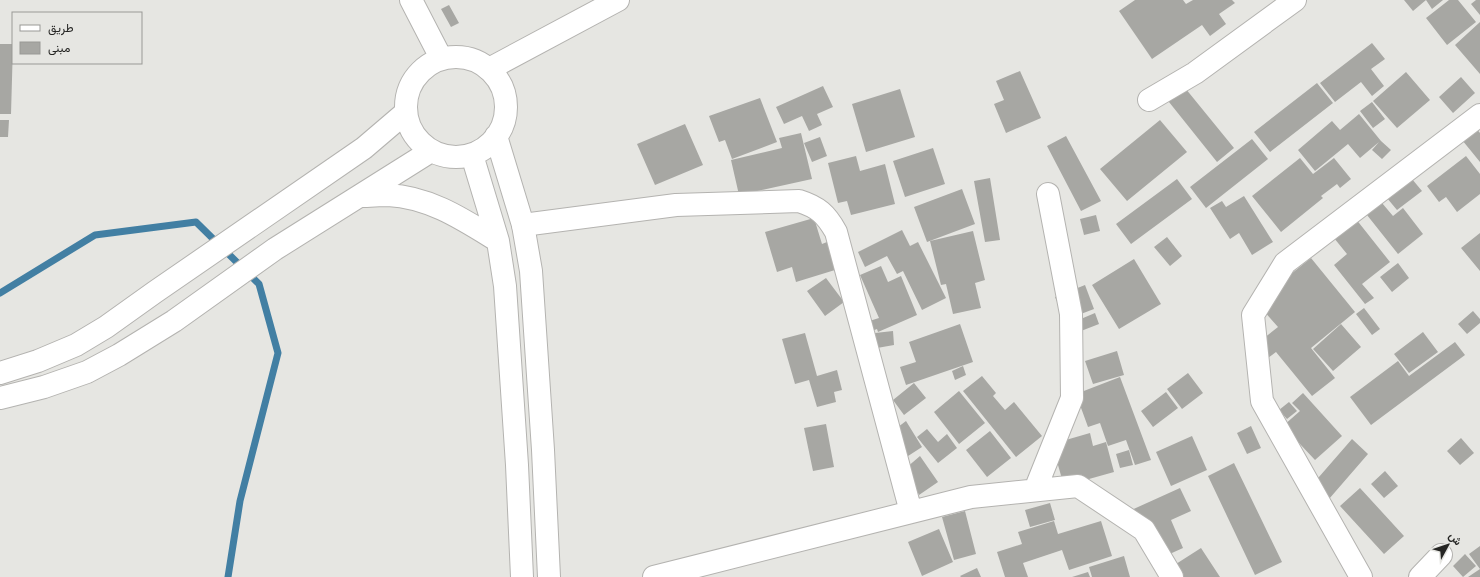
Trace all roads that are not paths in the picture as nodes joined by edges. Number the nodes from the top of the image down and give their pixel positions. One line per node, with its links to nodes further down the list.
1 (411, 0): 4 (street)
2 (618, 0): 5 (street)
3 (1295, 0): 6 (street)
4 (441, 58): 5 (street); 7 (street)
5 (489, 68): 9 (street)
6 (1149, 100)
7 (405, 113): 10 (street); 16 (street)
8 (1480, 115): 25 (street)
9 (496, 136): 11 (street); 14 (street)
10 (431, 151): 11 (street); 13 (street)
11 (472, 155): 15 (street)
12 (1048, 194): 18 (street)
13 (358, 197): 15 (street); 17 (street)
14 (523, 224): 19 (street); 22 (street)
15 (498, 241): 21 (street)
16 (0, 373)
17 (0, 398)
18 (1035, 490): 19 (street); 24 (street)
19 (911, 512): 23 (street)
20 (1441, 555): 26 (street)
21 (522, 577)
22 (549, 577)
23 (654, 577)
24 (1172, 577)
25 (1361, 577)
26 (1420, 577)

